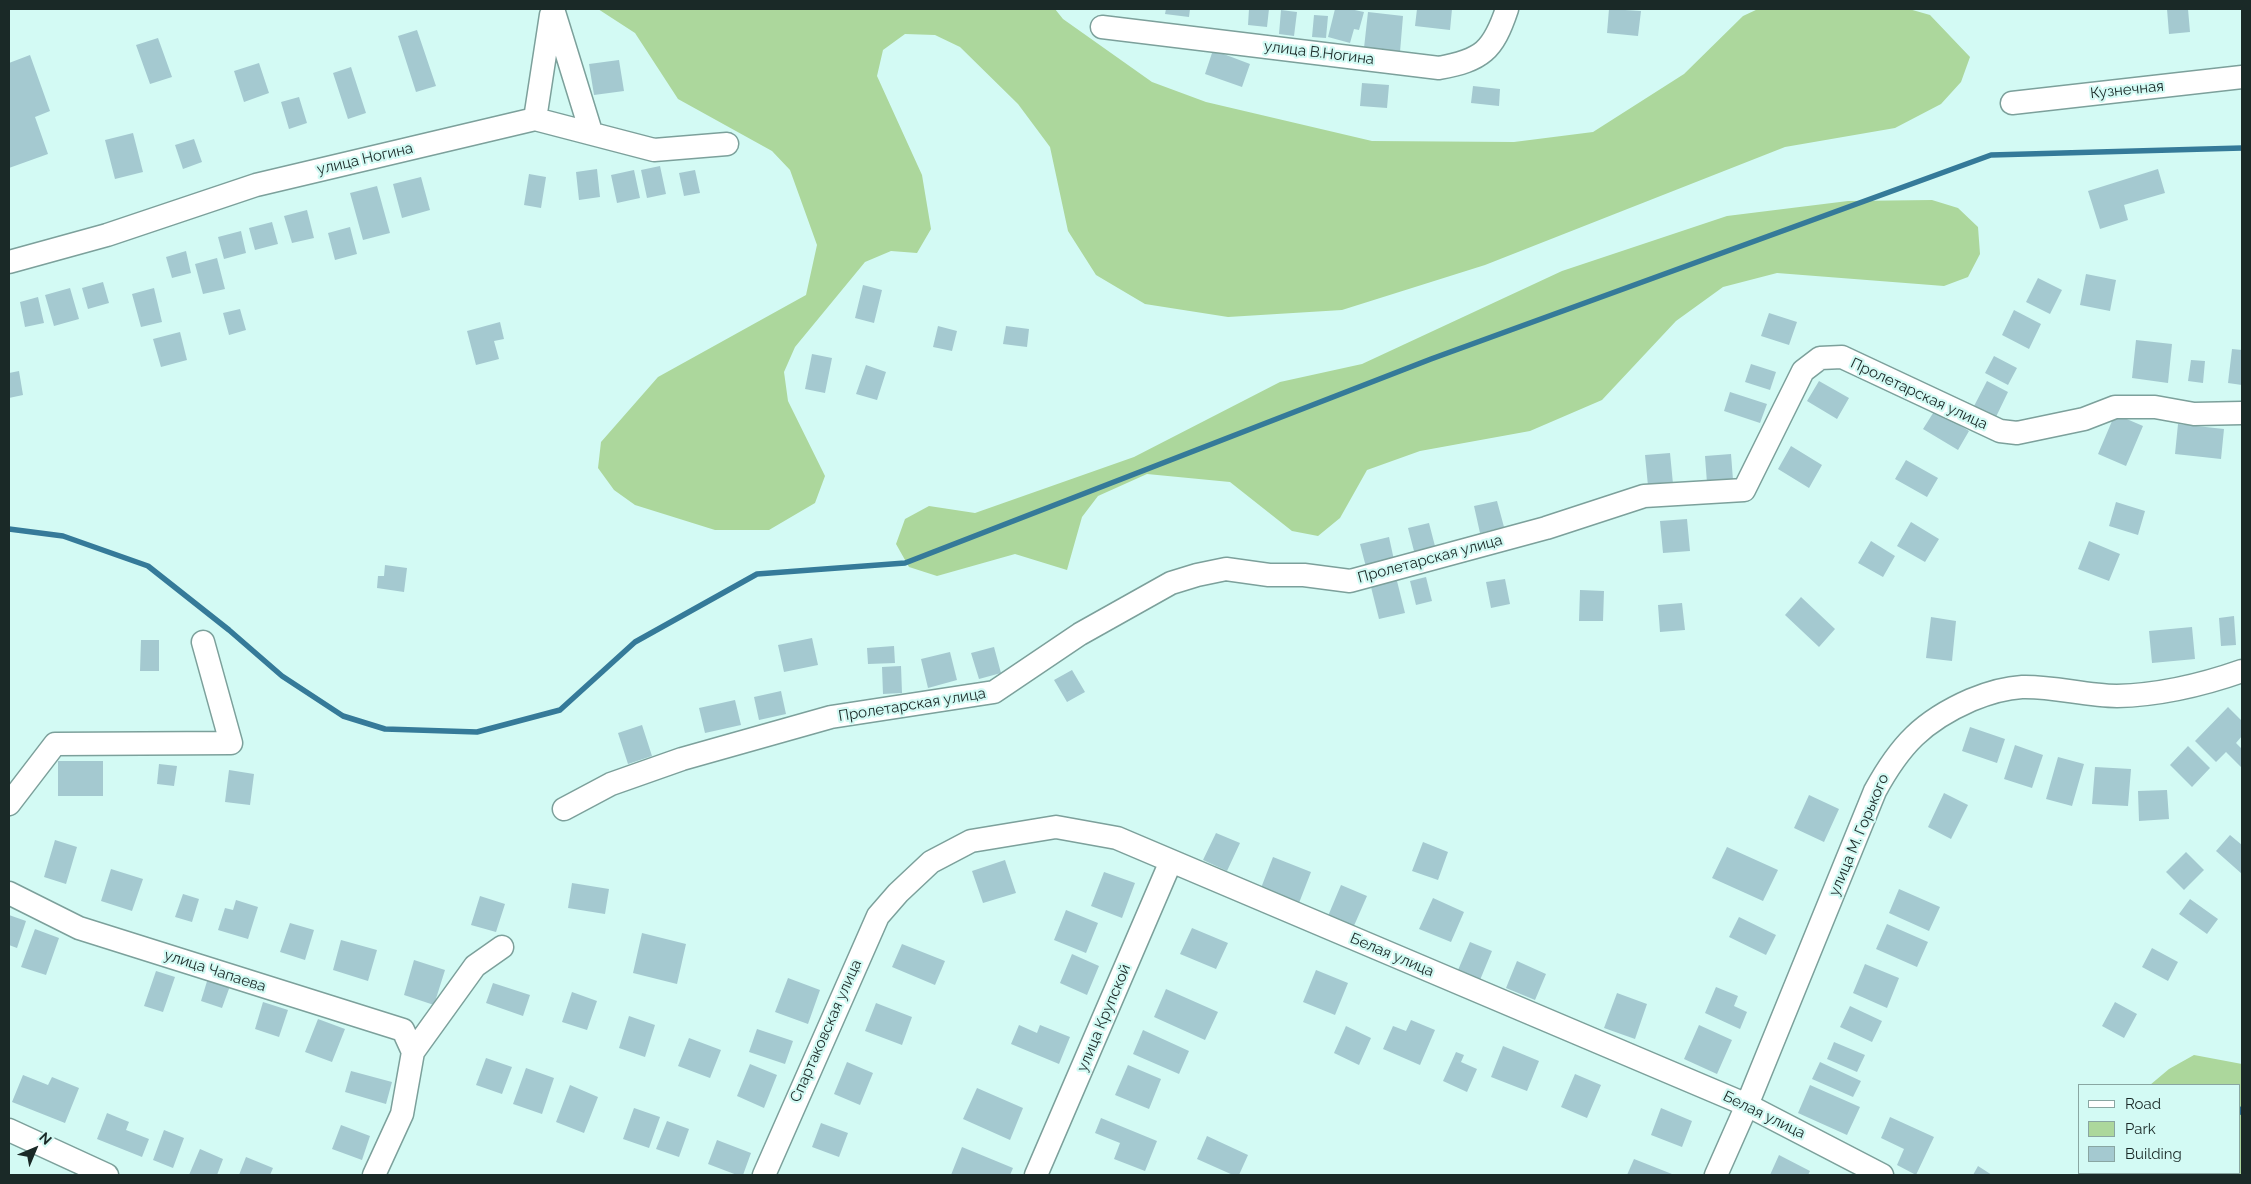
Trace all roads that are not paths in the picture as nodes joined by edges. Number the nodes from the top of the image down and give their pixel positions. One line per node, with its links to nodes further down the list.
1 (552, 9): 6 (street); 7 (street)
2 (1507, 9): 3 (street, улица В.Ногина)
3 (1102, 27)
4 (2242, 77): 5 (street, Кузнечная)
5 (2012, 102)
6 (536, 119): 7 (street, улица Ногина); 9 (street, улица Ногина)
7 (590, 132): 8 (street, улица Ногина)
8 (727, 144)
9 (9, 262)
10 (2242, 413): 14 (street, Пролетарская улица)
11 (203, 642): 13 (street)
12 (2242, 671): 20 (street, улица М. Горького)
13 (9, 804)
14 (564, 809)
15 (1171, 861): 17 (street, Белая улица); 20 (street, Белая улица); 25 (street, улица Крупской)
16 (9, 893): 19 (street, улица Чапаева)
17 (898, 893): 24 (street, Спартаковская улица)
18 (502, 947): 19 (street)
19 (413, 1052): 23 (street)
20 (1747, 1106): 26 (street, улица М. Горького); 27 (street, Белая улица)
21 (9, 1130): 22 (street)
22 (107, 1175)
23 (374, 1175)
24 (764, 1175)
25 (1036, 1175)
26 (1716, 1175)
27 (1882, 1175)

